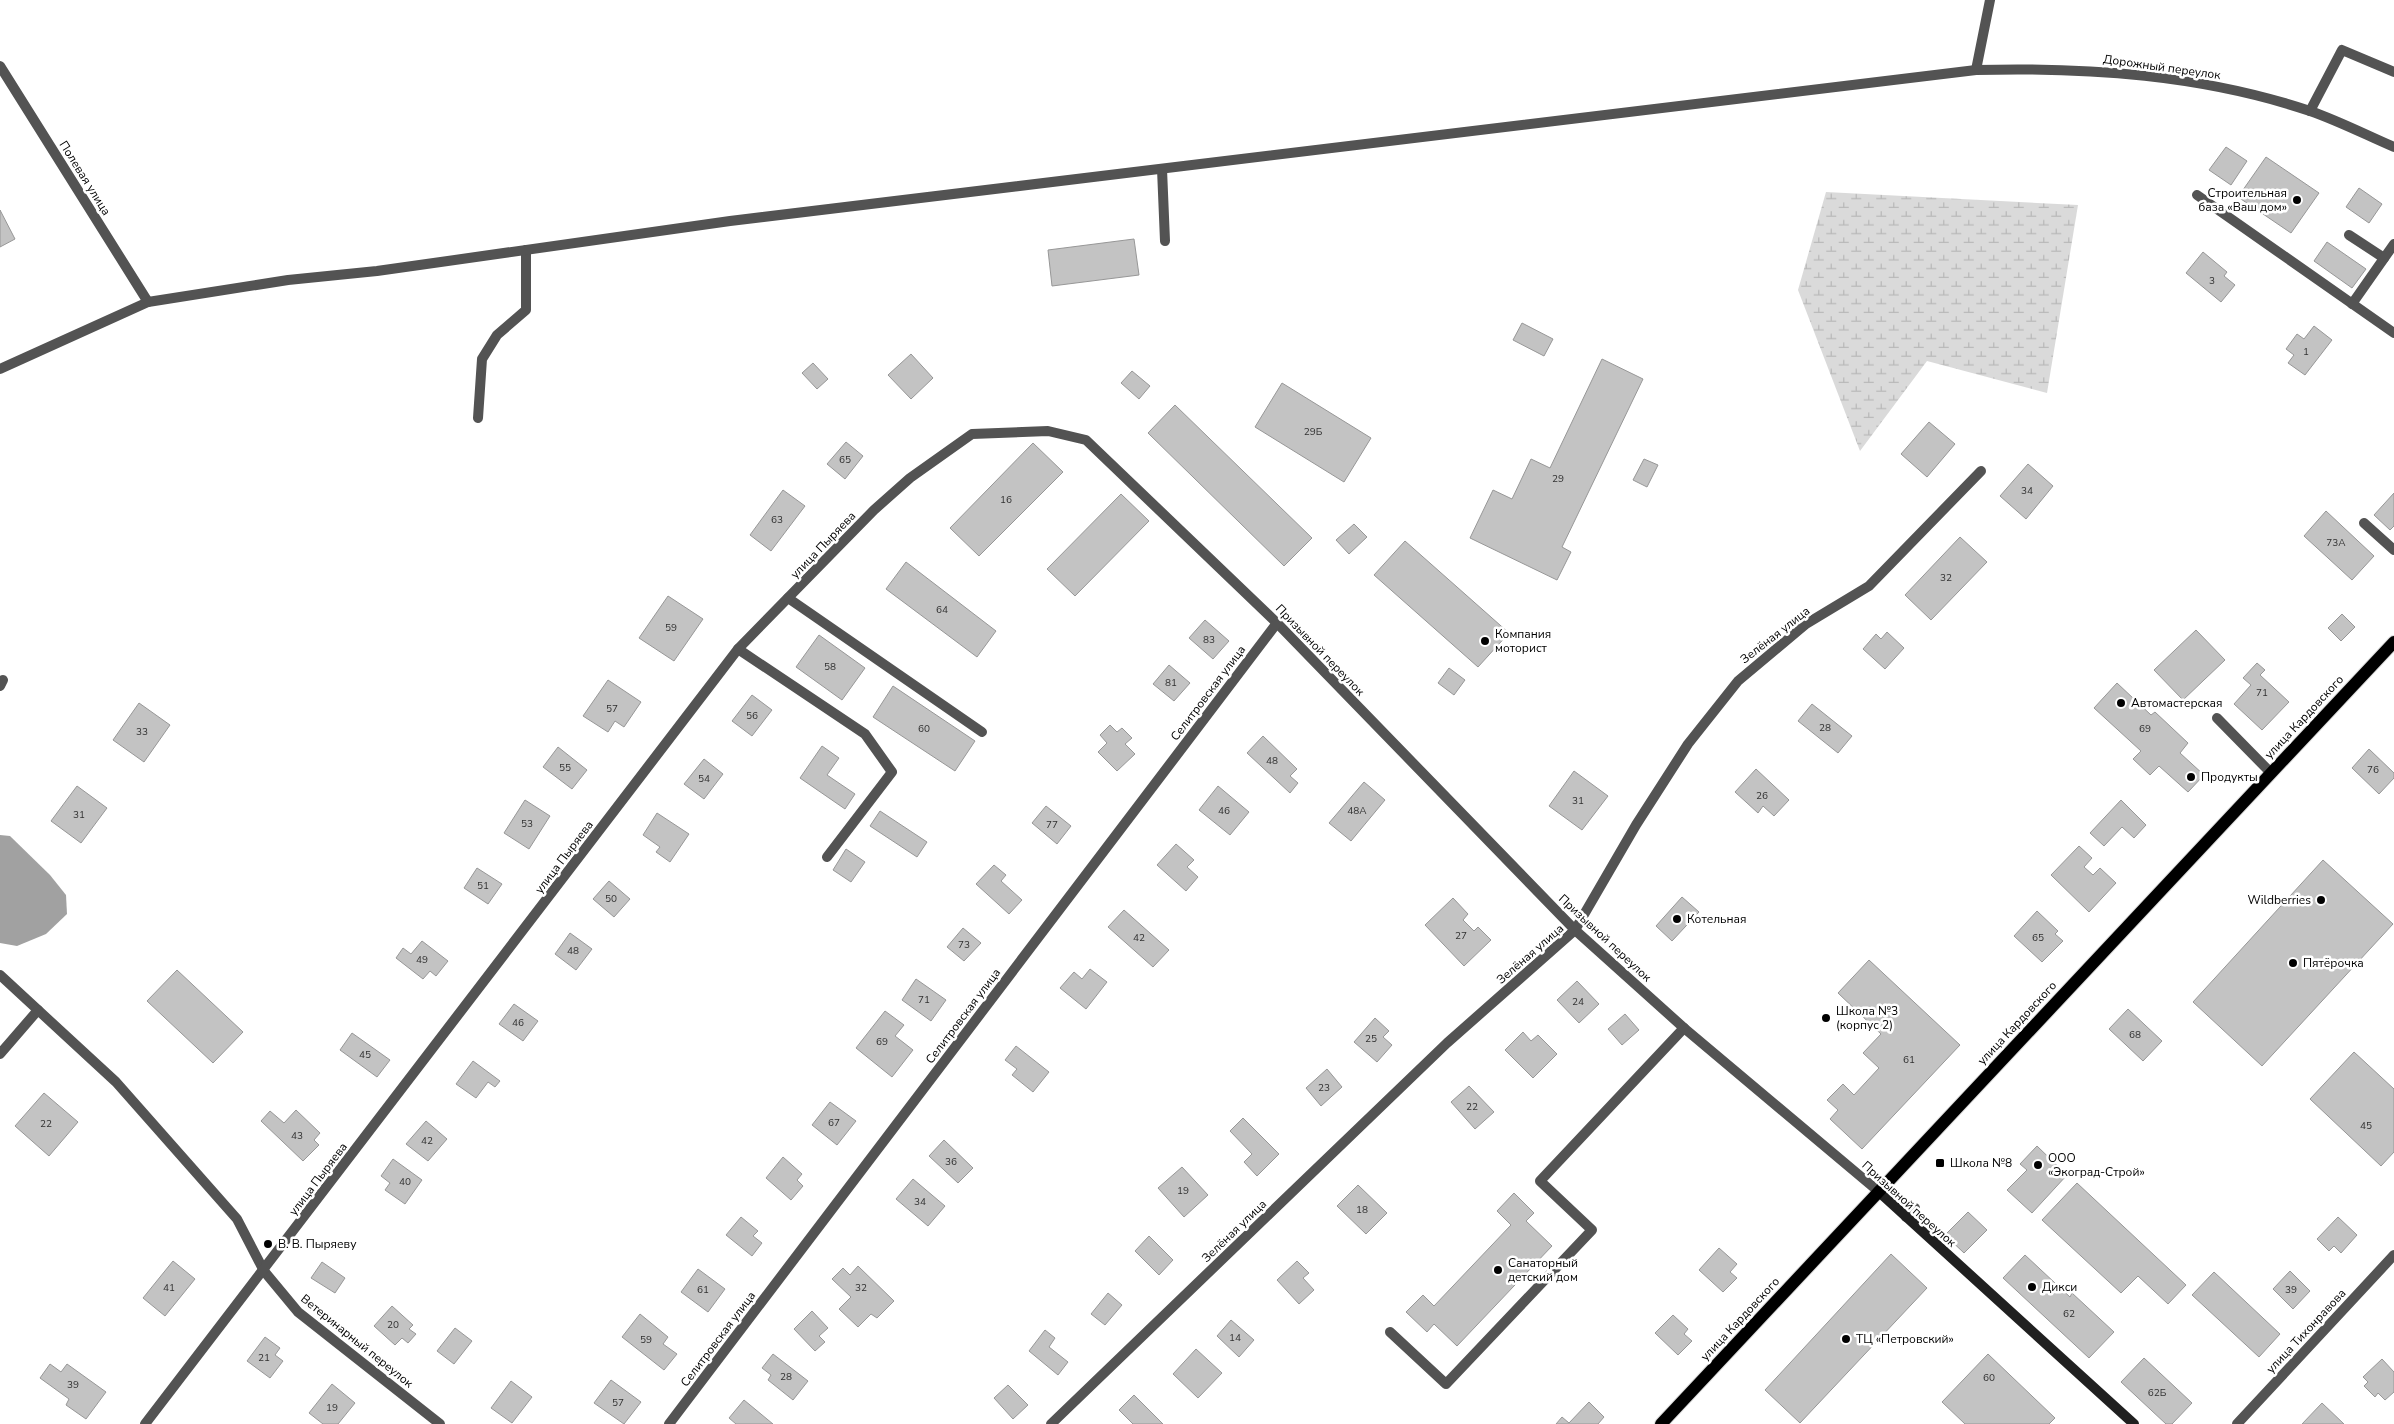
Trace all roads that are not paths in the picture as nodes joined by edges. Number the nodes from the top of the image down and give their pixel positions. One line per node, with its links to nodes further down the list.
1 (1990, 0): 3 (street)
2 (0, 66): 14 (street, Полевая улица)
3 (1976, 70): 5 (street, Дорожный переулок); 7 (street, Дорожный переулок)
4 (2394, 72): 5 (street)
5 (2310, 111): 6 (street, Дорожный переулок)
6 (2394, 147)
7 (1162, 169): 10 (street); 12 (street, Дорожный переулок)
8 (2197, 195): 15 (street)
9 (2349, 235): 13 (street)
10 (1165, 240)
11 (2394, 244): 13 (street)
12 (526, 250): 14 (street, Дорожный переулок); 18 (street)
13 (2384, 258): 15 (street)
14 (148, 302): 17 (street, Дорожный переулок)
15 (2352, 304): 16 (street)
16 (2394, 333)
17 (0, 369)
18 (478, 418)
19 (1086, 440): 23 (street, улица Пыряева); 24 (street, Призывной переулок)
20 (1981, 471): 31 (street, Зелёная улица)
21 (2364, 523): 22 (street)
22 (2394, 550)
23 (788, 598): 26 (street, улица Пыряева); 28 (street)
24 (1277, 623): 31 (street, Призывной переулок); 44 (street, Селитровская улица)
25 (2394, 642): 29 (main road, улица Кардовского)
26 (738, 649): 30 (street); 40 (street, улица Пыряева)
27 (2217, 718): 29 (street)
28 (982, 732)
29 (2271, 773): 36 (main road, улица Кардовского)
30 (827, 857)
31 (1576, 930): 34 (street, Призывной переулок); 45 (street, Зелёная улица)
32 (0, 975): 33 (street, Ветеринарный переулок)
33 (38, 1010): 35 (street); 40 (street, Ветеринарный переулок)
34 (1684, 1028): 36 (street, Призывной переулок); 41 (street)
35 (0, 1054)
36 (1878, 1192): 38 (street, Призывной переулок); 46 (main road, улица Кардовского)
37 (1915, 1208): 38 (street)
38 (1906, 1217): 47 (street, Призывной переулок)
39 (2394, 1255): 48 (street, улица Тихонравова)
40 (264, 1271): 42 (street, улица Пыряева); 43 (street, Ветеринарный переулок)
41 (1390, 1332)
42 (145, 1424)
43 (440, 1424)
44 (669, 1424)
45 (1051, 1424)
46 (1661, 1424)
47 (2134, 1424)
48 (2237, 1424)

